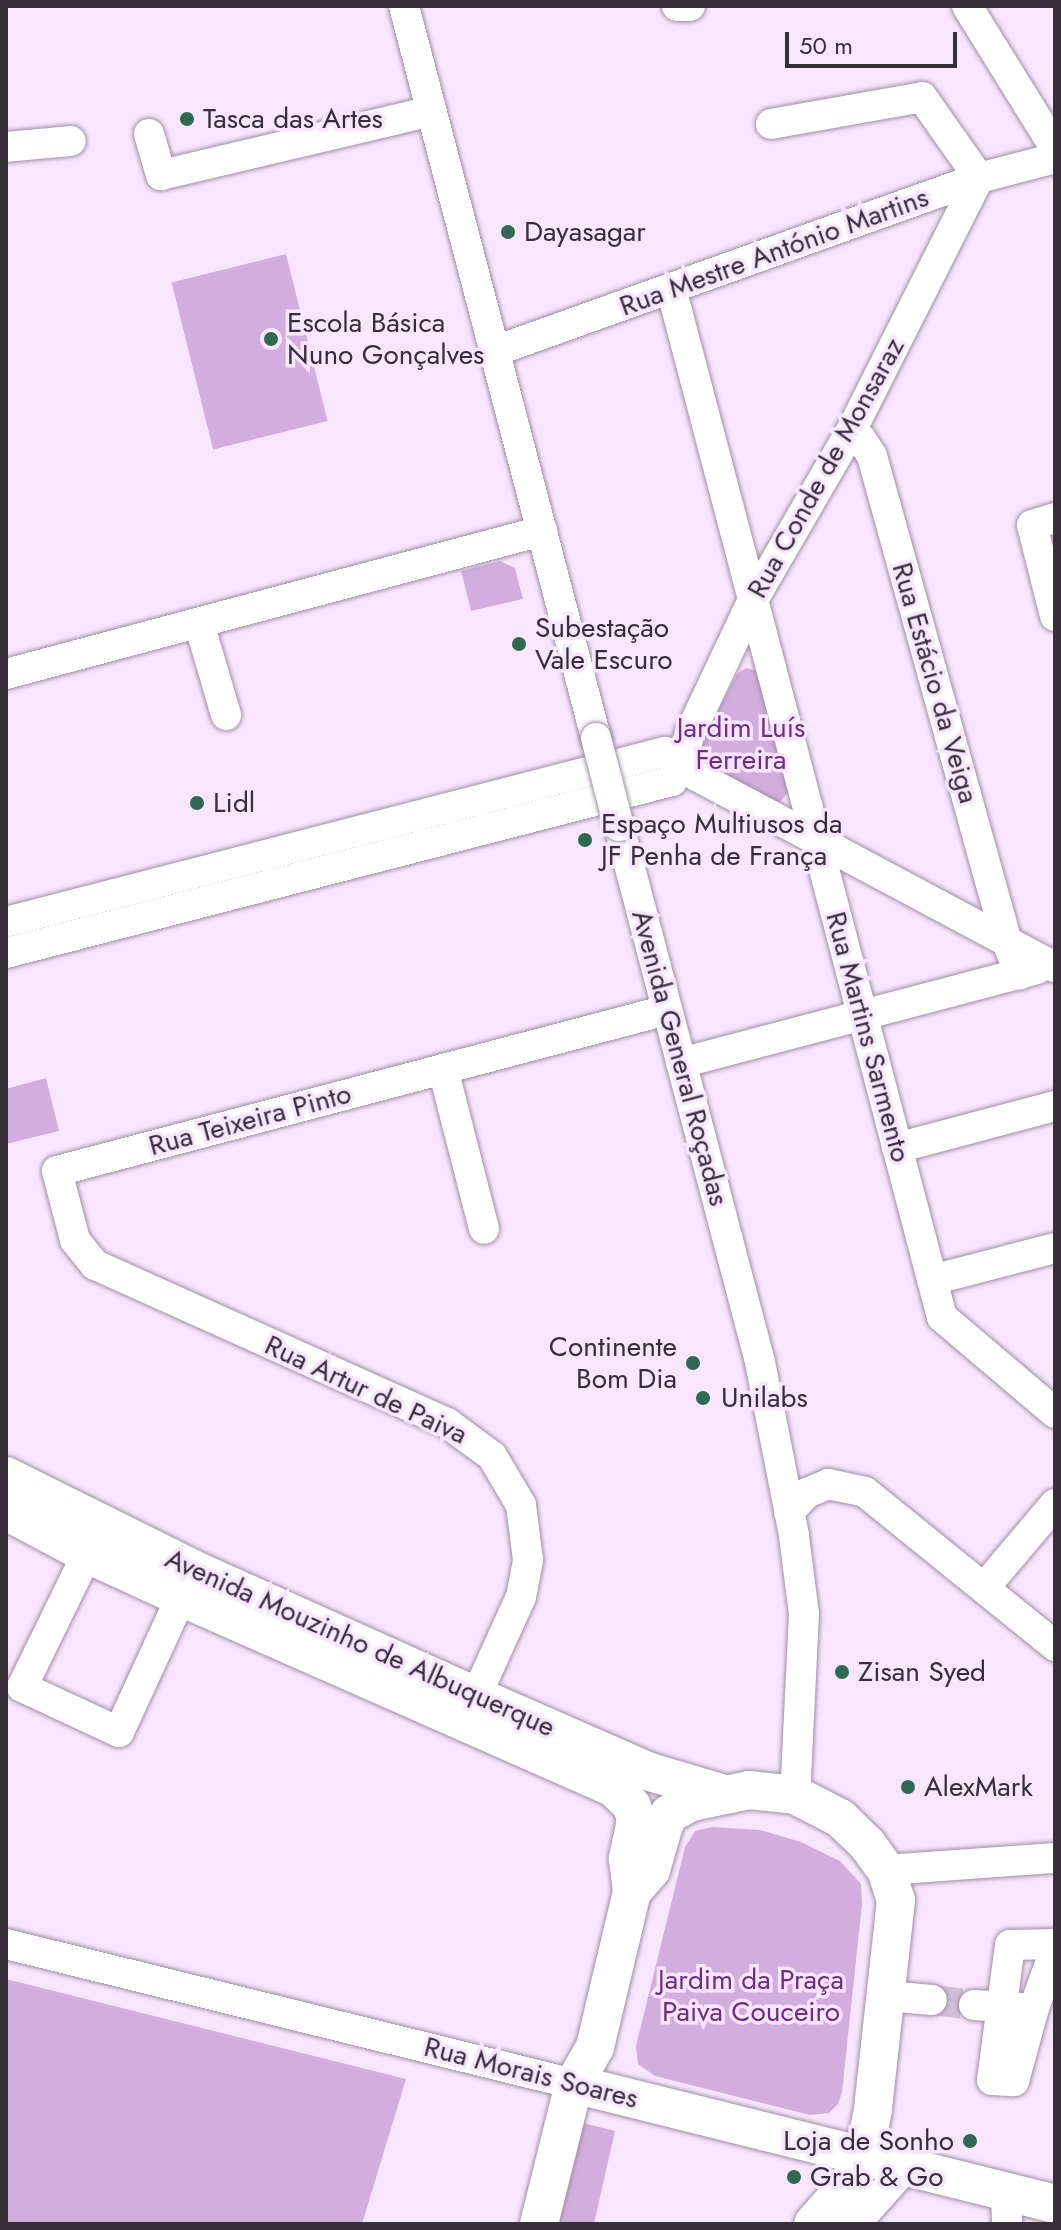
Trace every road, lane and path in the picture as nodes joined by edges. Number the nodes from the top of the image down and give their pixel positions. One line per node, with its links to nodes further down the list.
1 (404, 6): 5 (street, Avenida General Roçadas)
2 (677, 6): 3 (street)
3 (690, 6)
4 (967, 6): 10 (street)
5 (432, 111): 7 (street); 14 (street, Avenida General Roçadas)
6 (771, 124): 12 (street)
7 (149, 134)
8 (71, 141): 9 (street)
9 (6, 147)
10 (1055, 148)
11 (1055, 158): 12 (street, Rua Mestre António Martins)
12 (979, 178): 13 (street, Rua Mestre António Martins); 15 (street, Rua Conde de Monsaraz)
13 (671, 288): 14 (street, Rua Mestre António Martins); 19 (street, Rua Martins Sarmento)
14 (495, 351): 17 (street, Avenida General Roçadas)
15 (850, 433): 19 (street, Rua Conde de Monsaraz); 28 (street, Rua Estácio da Veiga)
16 (1055, 518): 18 (street)
17 (542, 531): 21 (street); 32 (street, Avenida General Roçadas, bridge)
18 (1049, 572): 20 (street)
19 (753, 600): 24 (street, Rua Conde de Monsaraz); 25 (street, Rua Martins Sarmento)
20 (1055, 616)
21 (199, 623): 22 (street); 23 (street)
22 (6, 674)
23 (226, 715)
24 (682, 762): 25 (street); 26 (street)
25 (816, 840): 28 (street); 33 (street, Rua Martins Sarmento)
26 (258, 872): 27 (street); 29 (street)
27 (6, 922)
28 (1007, 942): 30 (street); 31 (street, Rua Estácio da Veiga)
29 (6, 953)
30 (1053, 966): 31 (street)
31 (1020, 974): 33 (street)
32 (667, 1010): 34 (street, Avenida General Roçadas); 35 (street, Rua Teixeira Pinto)
33 (863, 1015): 34 (street); 37 (street, Rua Martins Sarmento)
34 (681, 1063): 46 (street, Avenida General Roçadas)
35 (443, 1069): 38 (street, Rua Teixeira Pinto); 39 (street)
36 (1055, 1106): 37 (street)
37 (897, 1148): 41 (street, Rua Martins Sarmento)
38 (57, 1171): 51 (street, Rua Artur de Paiva)
39 (484, 1229)
40 (1055, 1248): 41 (street)
41 (932, 1280): 42 (street, Rua Martins Sarmento)
42 (1055, 1413)
43 (6, 1476): 47 (main road, Avenida Mouzinho de Albuquerque)
44 (1055, 1504): 49 (street)
45 (6, 1511): 47 (main road, Avenida Mouzinho de Albuquerque)
46 (789, 1512): 49 (street); 53 (street, Avenida General Roçadas)
47 (94, 1539): 48 (main road, Avenida Mouzinho de Albuquerque); 48 (street)
48 (187, 1583): 51 (main road, Avenida Mouzinho de Albuquerque)
49 (984, 1588): 50 (street)
50 (1055, 1646)
51 (471, 1709): 52 (main road, Avenida Mouzinho de Albuquerque); 56 (main road, Avenida Mouzinho de Albuquerque)
52 (721, 1793): 53 (main road); 56 (main road)
53 (795, 1795): 55 (main road)
54 (1055, 1858): 55 (street)
55 (886, 1870): 59 (main road)
56 (632, 1892): 63 (main road)
57 (6, 1944): 63 (street, Rua Morais Soares)
58 (1055, 1947): 61 (street); 62 (street)
59 (886, 1996): 60 (street); 64 (main road)
60 (932, 2000)
61 (987, 2007): 62 (street); 62 (street)
62 (1044, 2009)
63 (574, 2084): 64 (main road, Rua Morais Soares); 68 (main road)
64 (863, 2158): 65 (main road, Rua Morais Soares); 69 (main road)
65 (905, 2168): 67 (main road, Rua Morais Soares); 70 (street)
66 (1055, 2204): 67 (main road, Rua Morais Soares)
67 (1007, 2208)
68 (539, 2224)
69 (813, 2224)
70 (855, 2224)

